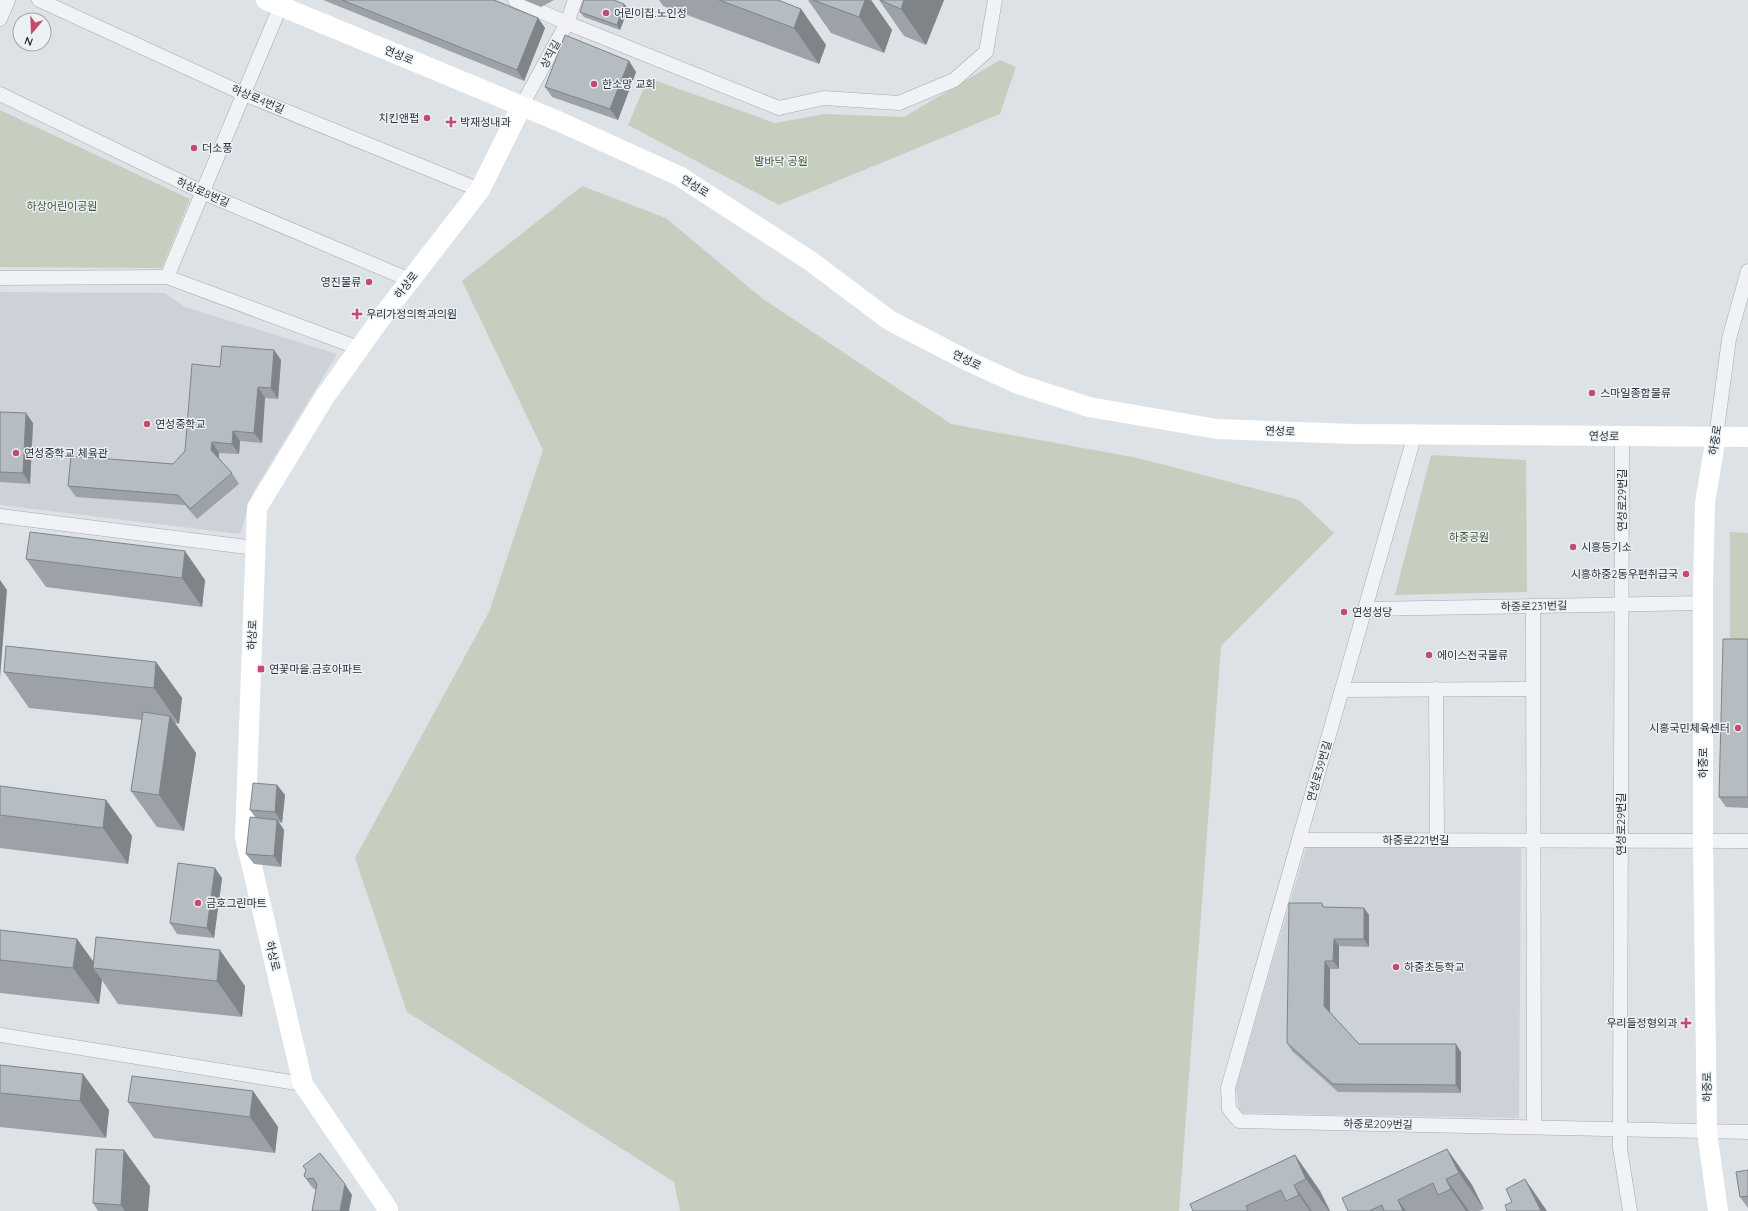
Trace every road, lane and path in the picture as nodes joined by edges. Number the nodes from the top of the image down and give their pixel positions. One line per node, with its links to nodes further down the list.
1 (8, 0): 7 (street)
2 (39, 0): 10 (street, 하상로4번길)
3 (515, 0): 8 (street)
4 (575, 0): 8 (street, 상직길)
5 (995, 0): 8 (street)
6 (277, 2): 10 (street); 11 (street, 연성로)
7 (0, 20)
8 (566, 23): 11 (street, 상직길)
9 (0, 94): 13 (street, 하상로8번길)
10 (244, 94): 12 (street, 하상로4번길); 13 (street)
11 (521, 107): 12 (street, 하상로); 19 (street, 연성로)
12 (480, 190): 17 (street, 하상로)
13 (202, 192): 15 (street); 17 (street, 하상로8번길)
14 (1748, 271): 21 (street, 하중로)
15 (167, 277): 16 (street); 18 (street)
16 (0, 278)
17 (410, 280): 18 (street, 하상로)
18 (359, 348): 24 (street, 하상로)
19 (1416, 434): 20 (street, 연성로); 28 (street, 연성로39번길)
20 (1622, 436): 21 (street, 연성로); 26 (street, 연성로29번길)
21 (1716, 437): 22 (street, 연성로); 25 (street, 하중로)
22 (1748, 437)
23 (0, 516): 24 (street)
24 (255, 548): 39 (street, 하상로)
25 (1703, 604): 26 (street, 하중로231번길); 36 (street, 하중로)
26 (1621, 605): 27 (street, 하중로231번길); 35 (street, 연성로29번길)
27 (1533, 606): 28 (street, 하중로231번길); 29 (street)
28 (1365, 609): 31 (street, 연성로39번길)
29 (1533, 688): 30 (street); 34 (street)
30 (1436, 689): 31 (street); 33 (street)
31 (1342, 690): 32 (street, 연성로39번길)
32 (1299, 840): 33 (street, 하중로221번길); 40 (street, 연성로39번길)
33 (1437, 840): 34 (street, 하중로221번길)
34 (1533, 840): 35 (street, 하중로221번길); 41 (street)
35 (1621, 841): 36 (street, 하중로221번길); 42 (street, 연성로29번길)
36 (1703, 841): 37 (street, 하중로221번길); 43 (street, 하중로)
37 (1748, 841)
38 (0, 1035): 39 (street)
39 (303, 1084): 45 (street, 하상로)
40 (1229, 1109): 41 (street, 하중로209번길)
41 (1534, 1126): 42 (street, 하중로209번길)
42 (1620, 1128): 43 (street, 하중로209번길); 46 (street, 연성로29번길)
43 (1707, 1132): 44 (street, 하중로209번길); 47 (street, 하중로)
44 (1748, 1132)
45 (388, 1211)
46 (1630, 1211)
47 (1718, 1211)

